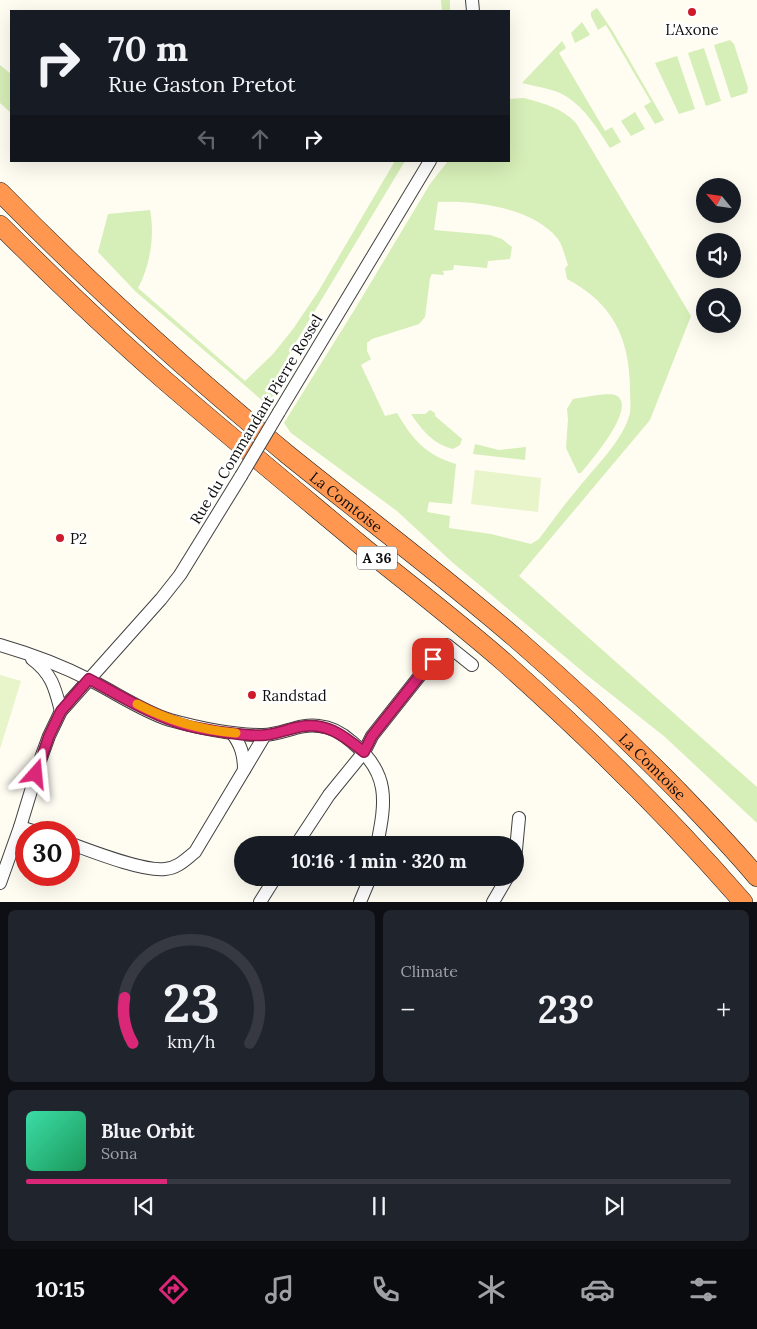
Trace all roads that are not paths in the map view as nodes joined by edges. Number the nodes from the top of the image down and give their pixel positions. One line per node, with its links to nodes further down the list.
1 (429, 162): 7 (street, Rue du Commandant Pierre Rossel, bridge)
2 (0, 192): 20 (highway, La Comtoise / A 36)
3 (0, 226): 28 (highway, La Comtoise / A 36)
4 (0, 644): 5 (street)
5 (24, 653): 7 (street); 8 (street)
6 (472, 665): 11 (street)
7 (89, 679): 8 (street, Rue du Commandant Pierre Rossel); 9 (street)
8 (61, 711): 14 (street, Rue du Commandant Pierre Rossel)
9 (232, 733): 10 (street); 12 (street)
10 (265, 735): 11 (street); 12 (street)
11 (364, 752): 15 (street); 16 (street)
12 (244, 770): 19 (street)
13 (519, 818): 17 (street)
14 (22, 821)
15 (302, 836)
16 (379, 836)
17 (517, 836)
18 (15, 841): 21 (street, Rue du Commandant Pierre Rossel)
19 (80, 847)
20 (756, 876)
21 (0, 882)
22 (271, 886): 25 (street)
23 (367, 886): 26 (street)
24 (502, 886): 27 (street)
25 (260, 902)
26 (360, 902)
27 (493, 902)
28 (743, 902)

